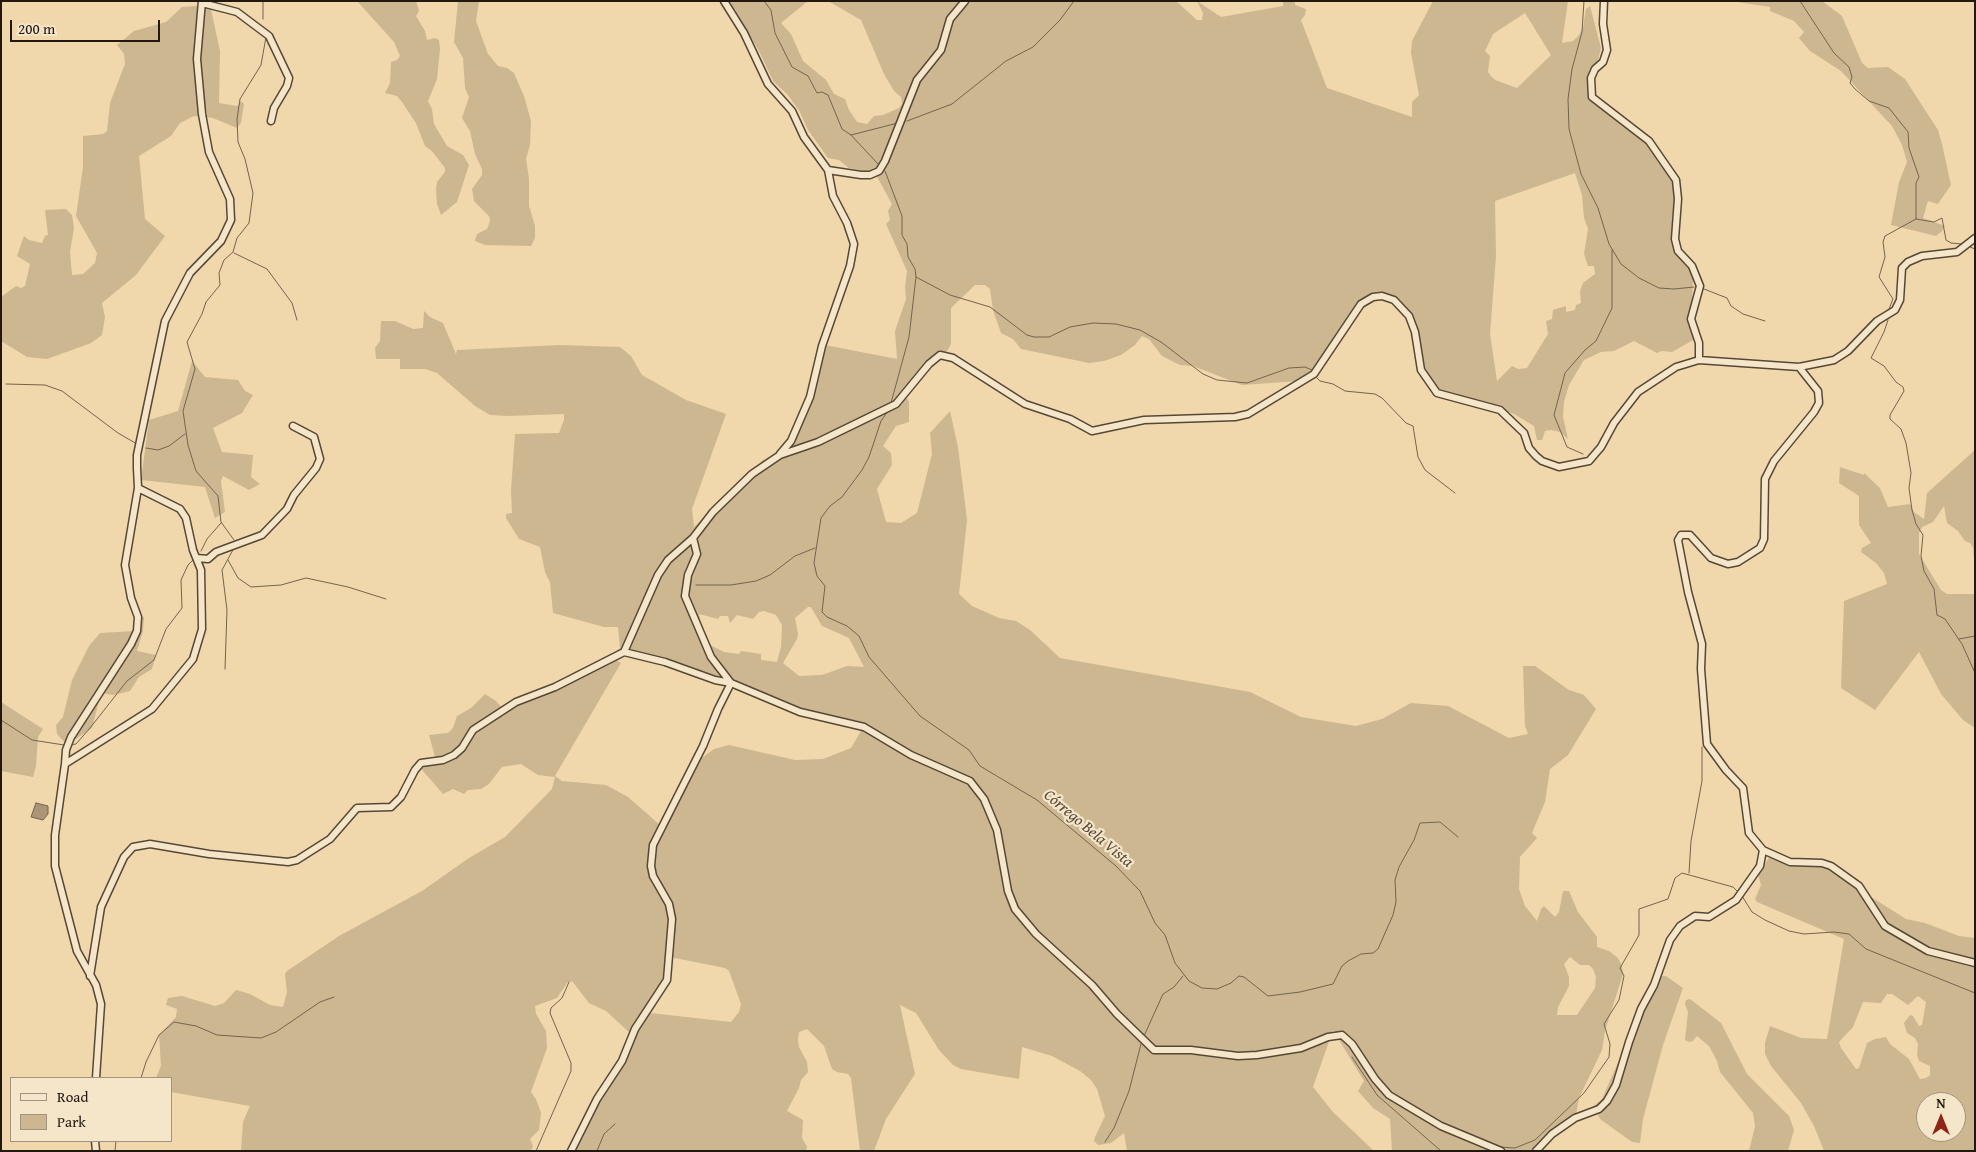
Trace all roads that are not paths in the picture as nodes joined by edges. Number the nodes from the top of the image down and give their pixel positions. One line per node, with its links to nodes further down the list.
1 (724, 1): 6 (street)
2 (965, 1): 6 (street)
3 (1604, 1): 8 (street)
4 (202, 2): 5 (street); 12 (street)
5 (271, 121)
6 (828, 170): 11 (street)
7 (1975, 238): 9 (street)
8 (1699, 360): 9 (street); 11 (street)
9 (1798, 367): 18 (street)
10 (293, 426): 14 (street)
11 (780, 455): 13 (street)
12 (138, 488): 14 (street); 17 (street)
13 (693, 538): 15 (street); 16 (street)
14 (197, 558): 17 (street)
15 (624, 652): 16 (street); 20 (street)
16 (731, 684): 22 (street); 23 (street)
17 (65, 764): 20 (street)
18 (1762, 850): 19 (street); 24 (street)
19 (1975, 963)
20 (90, 976): 21 (street)
21 (96, 1077)
22 (571, 1151)
23 (1500, 1151)
24 (1536, 1151)

